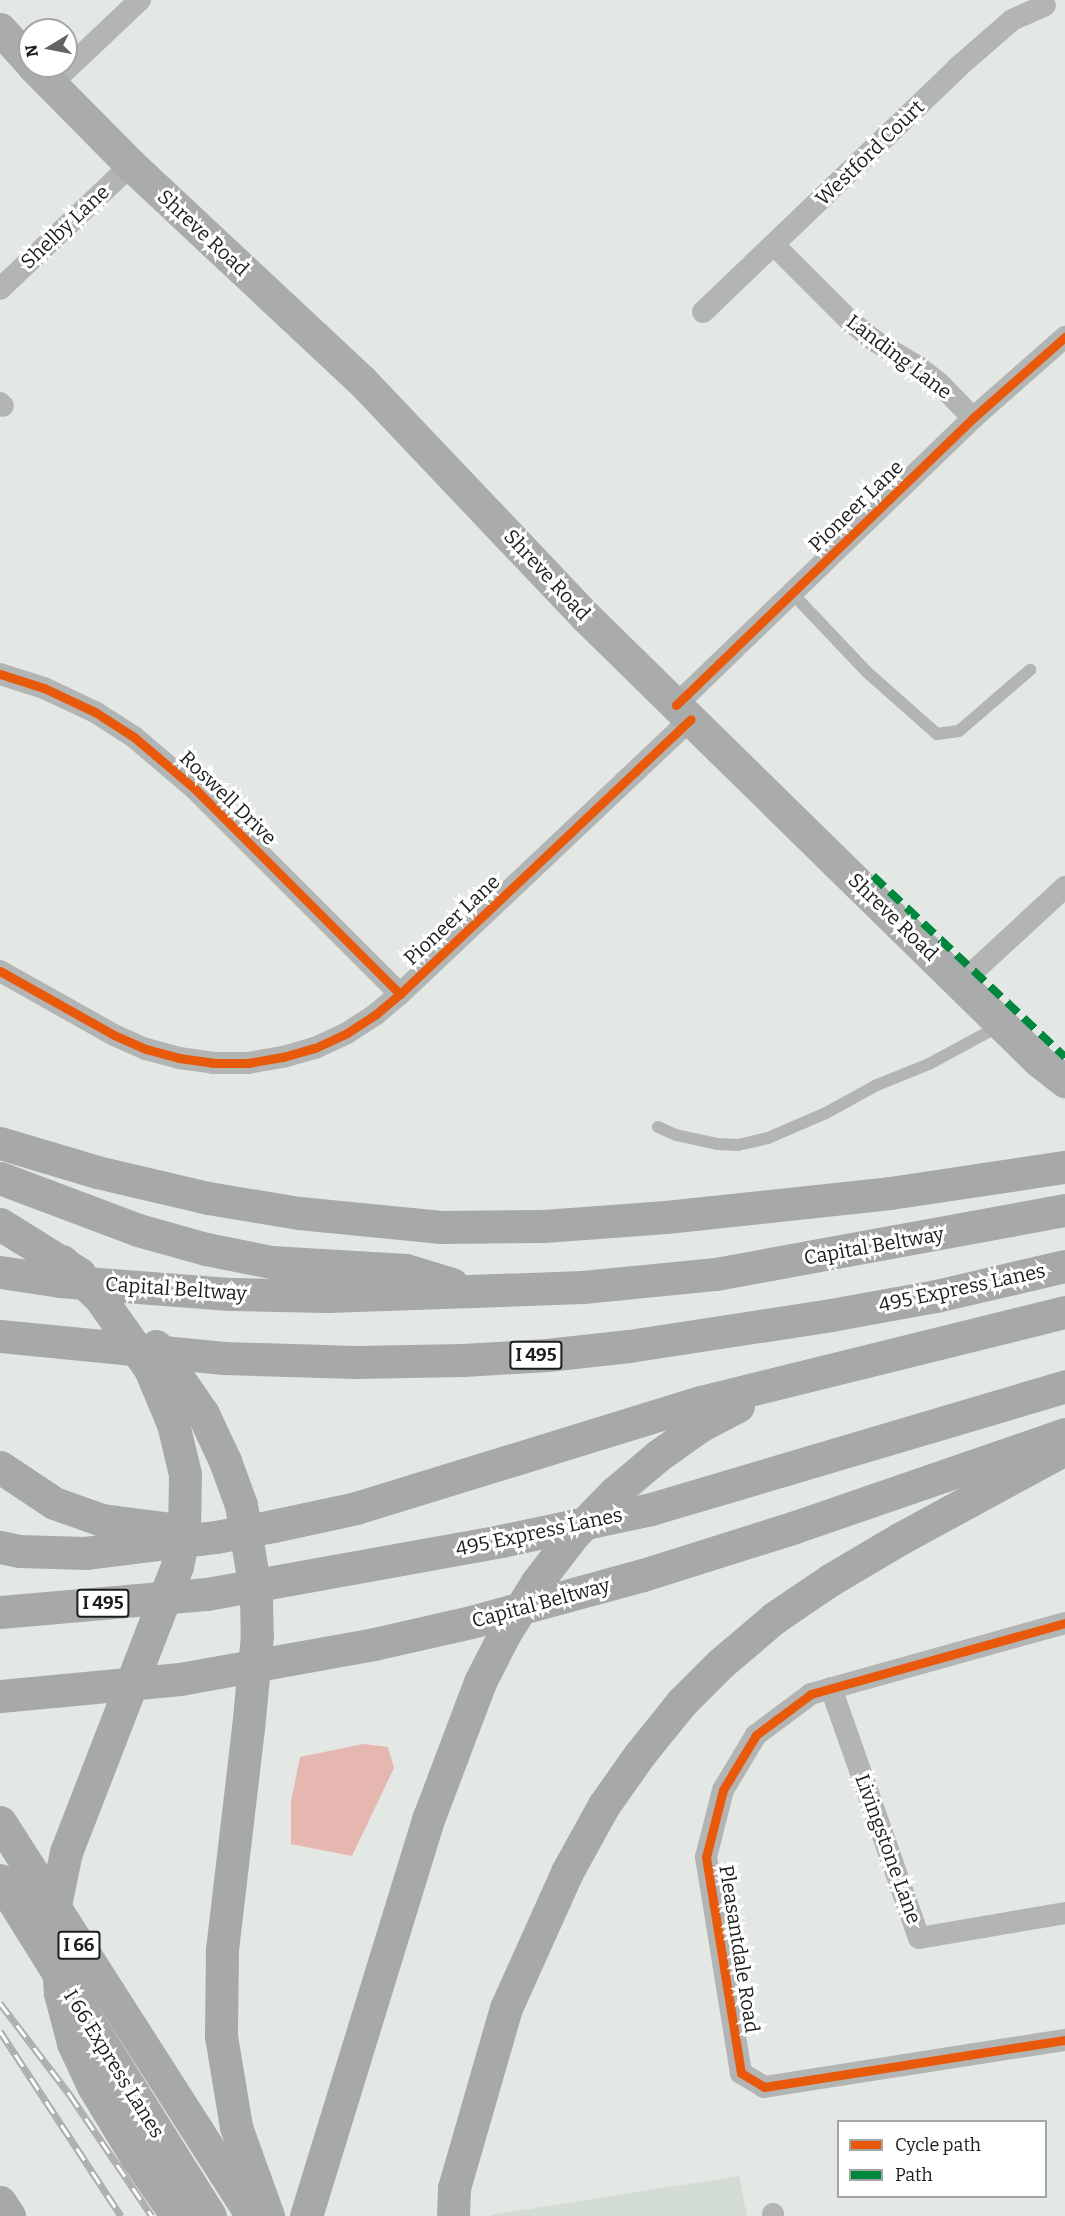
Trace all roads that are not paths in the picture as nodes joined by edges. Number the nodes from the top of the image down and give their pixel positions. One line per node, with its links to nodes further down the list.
1 (140, 0): 4 (street)
2 (1045, 5): 8 (street, Westford Court)
3 (0, 29): 5 (main road, Shreve Road)
4 (78, 43)
5 (18, 49)
6 (45, 78): 7 (main road, Shreve Road)
7 (131, 165): 9 (street, Shelby Lane); 16 (main road, Shreve Road)
8 (774, 245): 10 (street, Westford Court); 12 (street, Landing Lane)
9 (0, 289)
10 (703, 312)
11 (1065, 337): 12 (street, Pioneer Lane)
12 (973, 418): 13 (street, Pioneer Lane)
13 (792, 593): 14 (lane); 16 (street, Pioneer Lane)
14 (1030, 670)
15 (0, 674): 20 (street, Roswell Drive)
16 (683, 712): 19 (main road, Shreve Road); 20 (street, Pioneer Lane)
17 (1065, 887): 19 (street)
18 (0, 971): 20 (street, Pioneer Lane)
19 (961, 983): 21 (main road, Shreve Road)
20 (400, 994)
21 (1002, 1024): 22 (main road, Shreve Road); 23 (lane)
22 (1065, 1081)
23 (658, 1127)
24 (6, 1145): 25 (highway)
25 (1065, 1167)
26 (0, 1178): 32 (highway)
27 (1065, 1210): 32 (highway, Capital Beltway)
28 (0, 1224): 29 (highway, bridge)
29 (62, 1261): 53 (highway, bridge); 56 (highway, bridge)
30 (1065, 1266): 34 (highway, 495 Express Lanes / I 495)
31 (0, 1272): 32 (highway, Capital Beltway)
32 (482, 1292)
33 (1065, 1312): 35 (highway)
34 (0, 1336)
35 (863, 1361): 40 (highway); 51 (highway, bridge)
36 (1065, 1386): 42 (highway, 495 Express Lanes / I 495)
37 (1065, 1434): 45 (highway, Capital Beltway)
38 (1065, 1449): 57 (highway)
39 (0, 1467): 40 (highway)
40 (273, 1526): 41 (highway)
41 (0, 1547)
42 (0, 1612)
43 (1065, 1623): 44 (street, Pleasantdale Road)
44 (831, 1688): 48 (street, Livingstone Lane); 49 (street, Pleasantdale Road)
45 (0, 1696)
46 (0, 1822): 55 (highway, I 66)
47 (0, 1880): 54 (highway, I 66 Express Lanes)
48 (1065, 1913)
49 (1065, 2040)
50 (0, 2202): 52 (highway)
51 (307, 2213)
52 (9, 2216)
53 (177, 2216)
54 (210, 2216)
55 (252, 2216)
56 (268, 2216)
57 (453, 2216)

